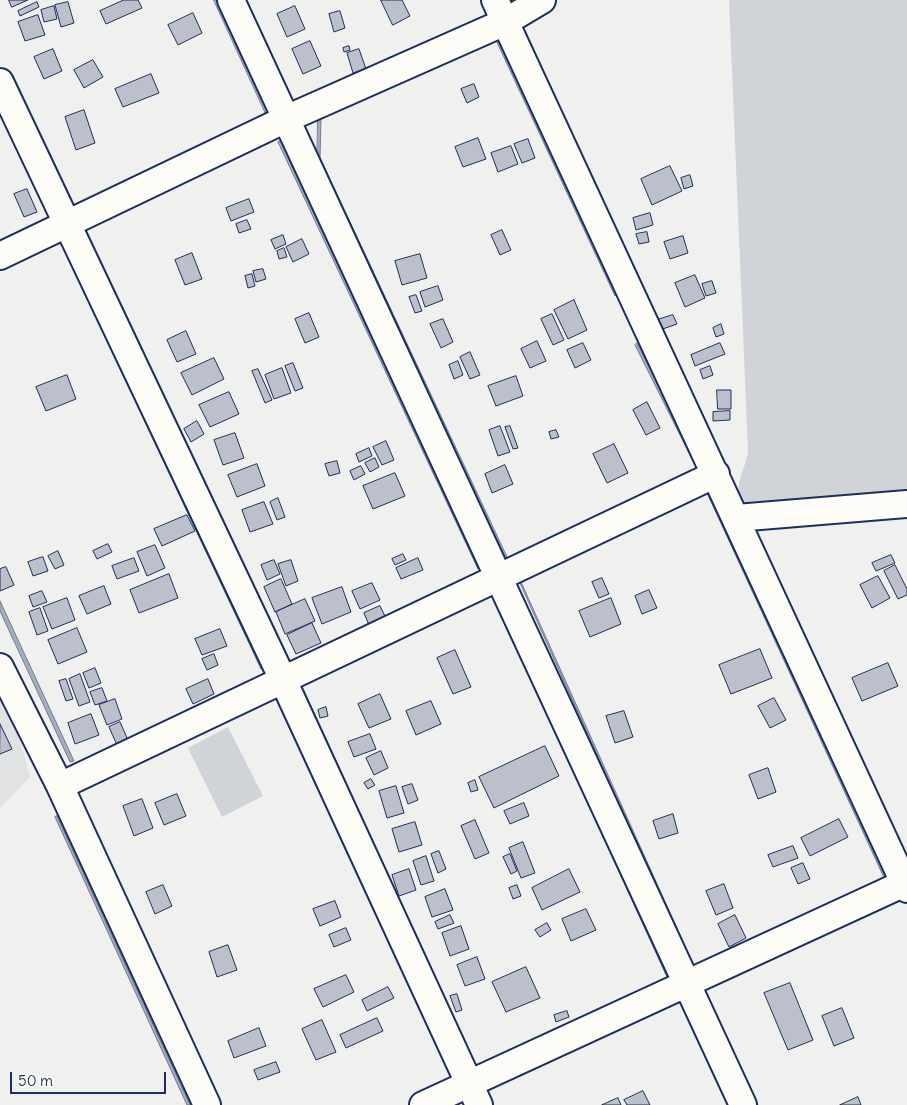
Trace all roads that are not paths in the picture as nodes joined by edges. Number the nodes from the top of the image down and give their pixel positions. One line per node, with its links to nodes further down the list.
1 (231, 0): 5 (street)
2 (542, 0): 3 (street)
3 (500, 11): 5 (street); 8 (street)
4 (0, 82): 6 (street)
5 (286, 119): 6 (street); 11 (street)
6 (66, 224): 7 (street); 13 (street)
7 (0, 256)
8 (716, 474): 10 (street); 11 (street)
9 (907, 504): 10 (street)
10 (736, 518): 15 (street)
11 (500, 578): 13 (street); 16 (street)
12 (0, 667): 14 (street)
13 (283, 680): 14 (street); 17 (street)
14 (60, 786): 18 (street)
15 (906, 884): 16 (street)
16 (687, 983): 17 (street); 20 (street)
17 (474, 1094): 19 (street)
18 (207, 1105)
19 (423, 1105)
20 (743, 1105)

